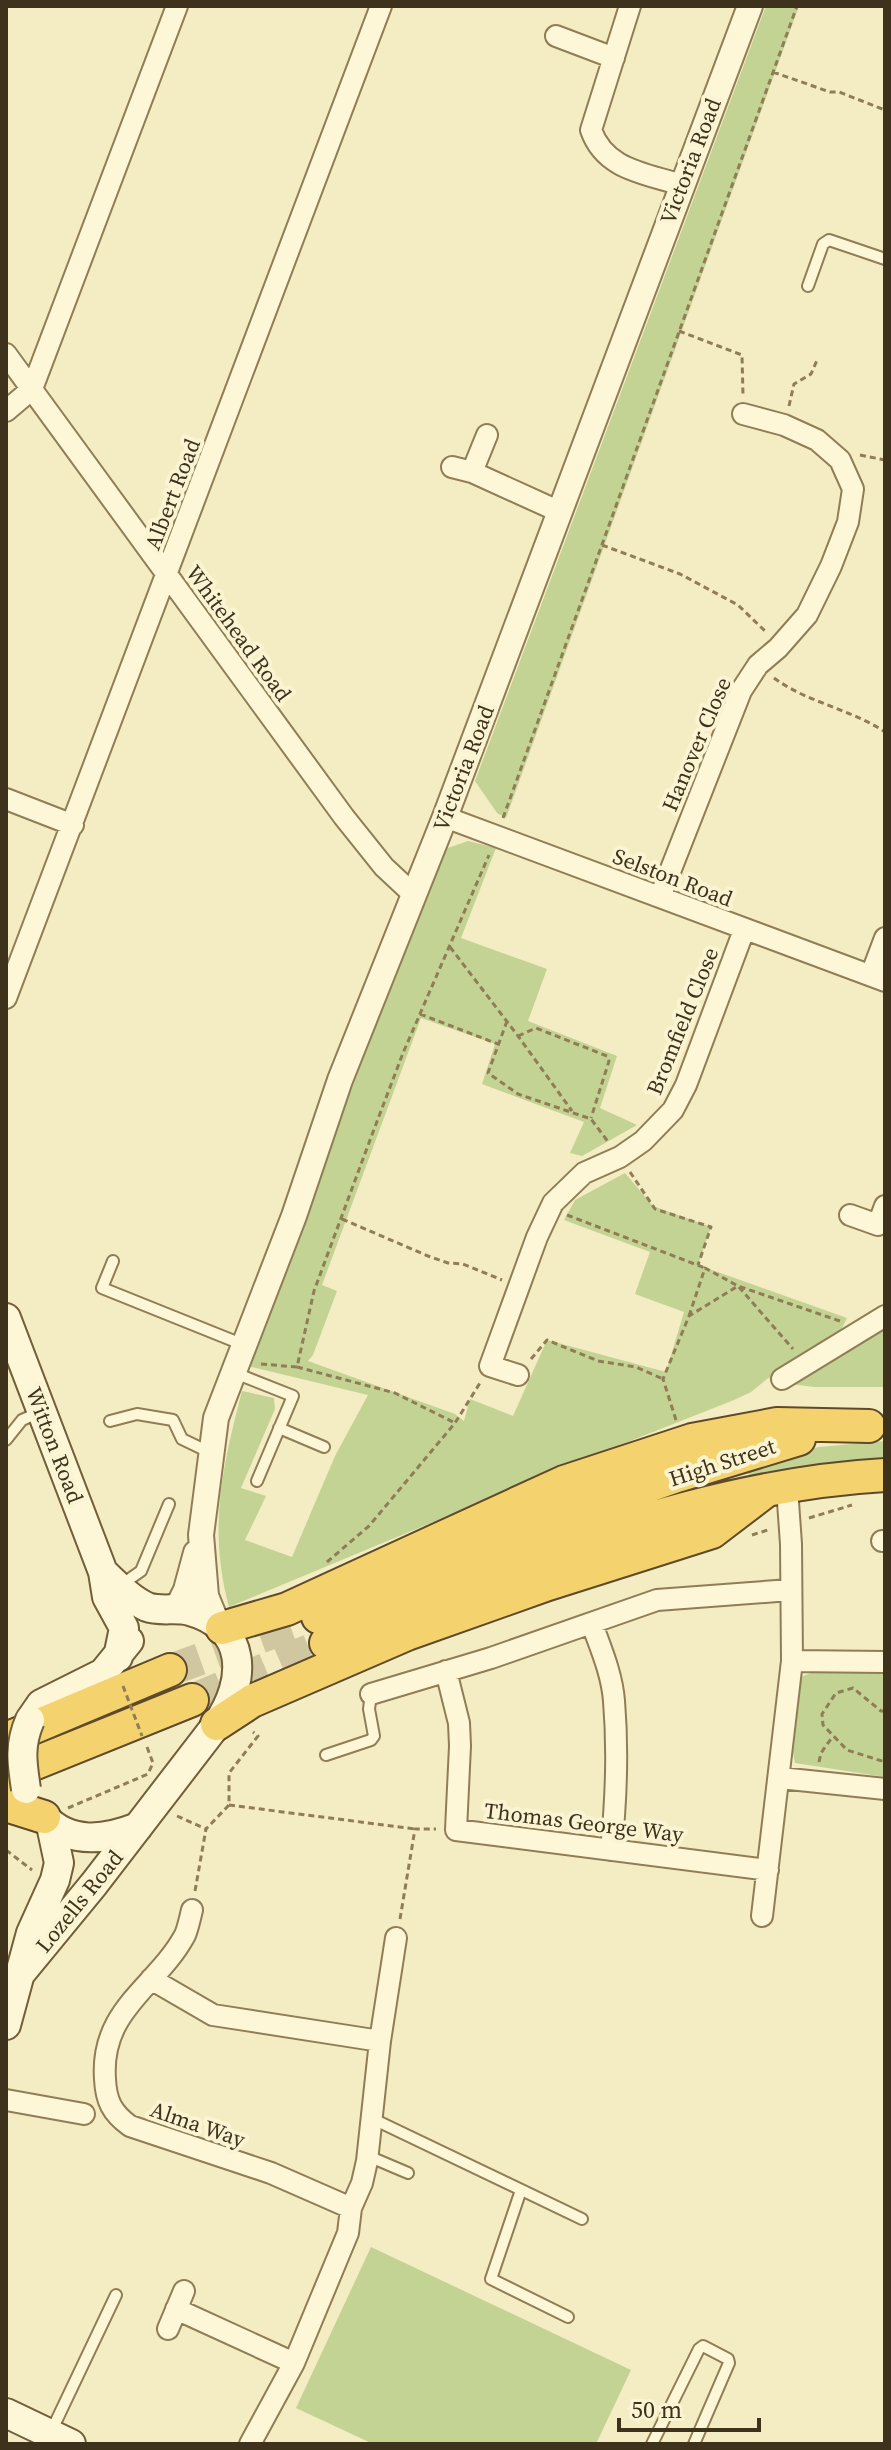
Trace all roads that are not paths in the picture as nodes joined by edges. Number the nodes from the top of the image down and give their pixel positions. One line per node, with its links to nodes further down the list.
1 (177, 6): 11 (street)
2 (381, 6): 16 (street, Albert Road)
3 (630, 6): 6 (street)
4 (750, 6): 7 (street, Victoria Road)
5 (556, 36): 6 (street)
6 (614, 58): 7 (street)
7 (681, 185): 15 (street, Victoria Road)
8 (885, 259): 9 (lane)
9 (808, 286)
10 (6, 354): 11 (street, Whitehead Road)
11 (32, 389): 12 (street); 16 (street, Whitehead Road)
12 (6, 411)
13 (743, 414): 21 (street, Hanover Close)
14 (487, 435): 15 (street)
15 (558, 511): 18 (street, Victoria Road)
16 (167, 576): 19 (street, Albert Road); 20 (street, Whitehead Road)
17 (6, 799): 19 (street)
18 (445, 817): 20 (street, Victoria Road); 21 (street, Selston Road)
19 (73, 825): 25 (street, Albert Road)
20 (414, 895): 31 (street, Victoria Road)
21 (660, 897): 22 (street, Selston Road)
22 (744, 930): 24 (street, Selston Road); 32 (street, Bromfield Close)
23 (885, 938): 24 (street)
24 (878, 978)
25 (6, 998)
26 (885, 1206): 27 (street)
27 (850, 1215)
28 (113, 1261): 31 (lane)
29 (885, 1316): 33 (street)
30 (6, 1318): 34 (main road, Witton Road)
31 (238, 1360): 37 (lane); 40 (street, Victoria Road)
32 (518, 1375)
33 (782, 1379)
34 (41, 1411): 38 (lane); 46 (main road, Witton Road)
35 (110, 1421): 40 (lane)
36 (877, 1425): 43 (highway, High Street); 50 (highway)
37 (279, 1428): 39 (lane); 42 (lane)
38 (6, 1440)
39 (324, 1447)
40 (211, 1452): 45 (street, Victoria Road)
41 (885, 1475): 43 (highway, High Street)
42 (257, 1481)
43 (777, 1489): 47 (street); 59 (highway)
44 (169, 1504): 46 (lane)
45 (201, 1535): 48 (street, Victoria Road); 50 (street, Victoria Road)
46 (111, 1579): 48 (main road); 51 (main road, Witton Road)
47 (790, 1590): 49 (street); 52 (street)
48 (175, 1608): 50 (main road); 51 (main road)
49 (592, 1624): 55 (street); 66 (street)
50 (220, 1625): 59 (main road, Lozells Road)
51 (118, 1657): 58 (main road)
52 (792, 1661): 53 (street); 61 (street)
53 (885, 1662)
54 (170, 1670): 58 (highway)
55 (446, 1671): 56 (street); 66 (street, Thomas George Way)
56 (371, 1694): 60 (lane)
57 (192, 1700): 63 (highway)
58 (21, 1720): 63 (main road, bridge)
59 (217, 1724): 65 (main road, Lozells Road)
60 (326, 1755)
61 (780, 1778): 62 (street); 67 (street)
62 (885, 1789)
63 (13, 1790): 64 (highway)
64 (53, 1817): 65 (main road); 71 (main road, Lozells Road)
65 (138, 1827): 71 (main road, Lozells Road)
66 (611, 1850): 67 (street, Thomas George Way)
67 (768, 1870): 69 (street)
68 (192, 1910): 72 (street, Alma Way)
69 (762, 1916)
70 (396, 1938): 74 (street)
71 (20, 1974): 73 (main road, Lozells Road)
72 (151, 1979): 74 (street); 81 (street, Alma Way)
73 (6, 2025)
74 (380, 2041): 77 (street)
75 (6, 2100): 76 (street)
76 (84, 2114)
77 (371, 2118): 78 (street); 80 (lane)
78 (368, 2156): 79 (lane); 81 (street)
79 (408, 2173)
80 (521, 2190): 82 (lane); 84 (lane)
81 (351, 2208): 86 (street)
82 (582, 2219)
83 (116, 2295): 88 (lane)
84 (568, 2317)
85 (168, 2329): 86 (street)
86 (294, 2363): 89 (street)
87 (6, 2413): 88 (main road)
88 (60, 2439)
89 (250, 2444)
90 (652, 2444): 91 (lane)
91 (694, 2444)

